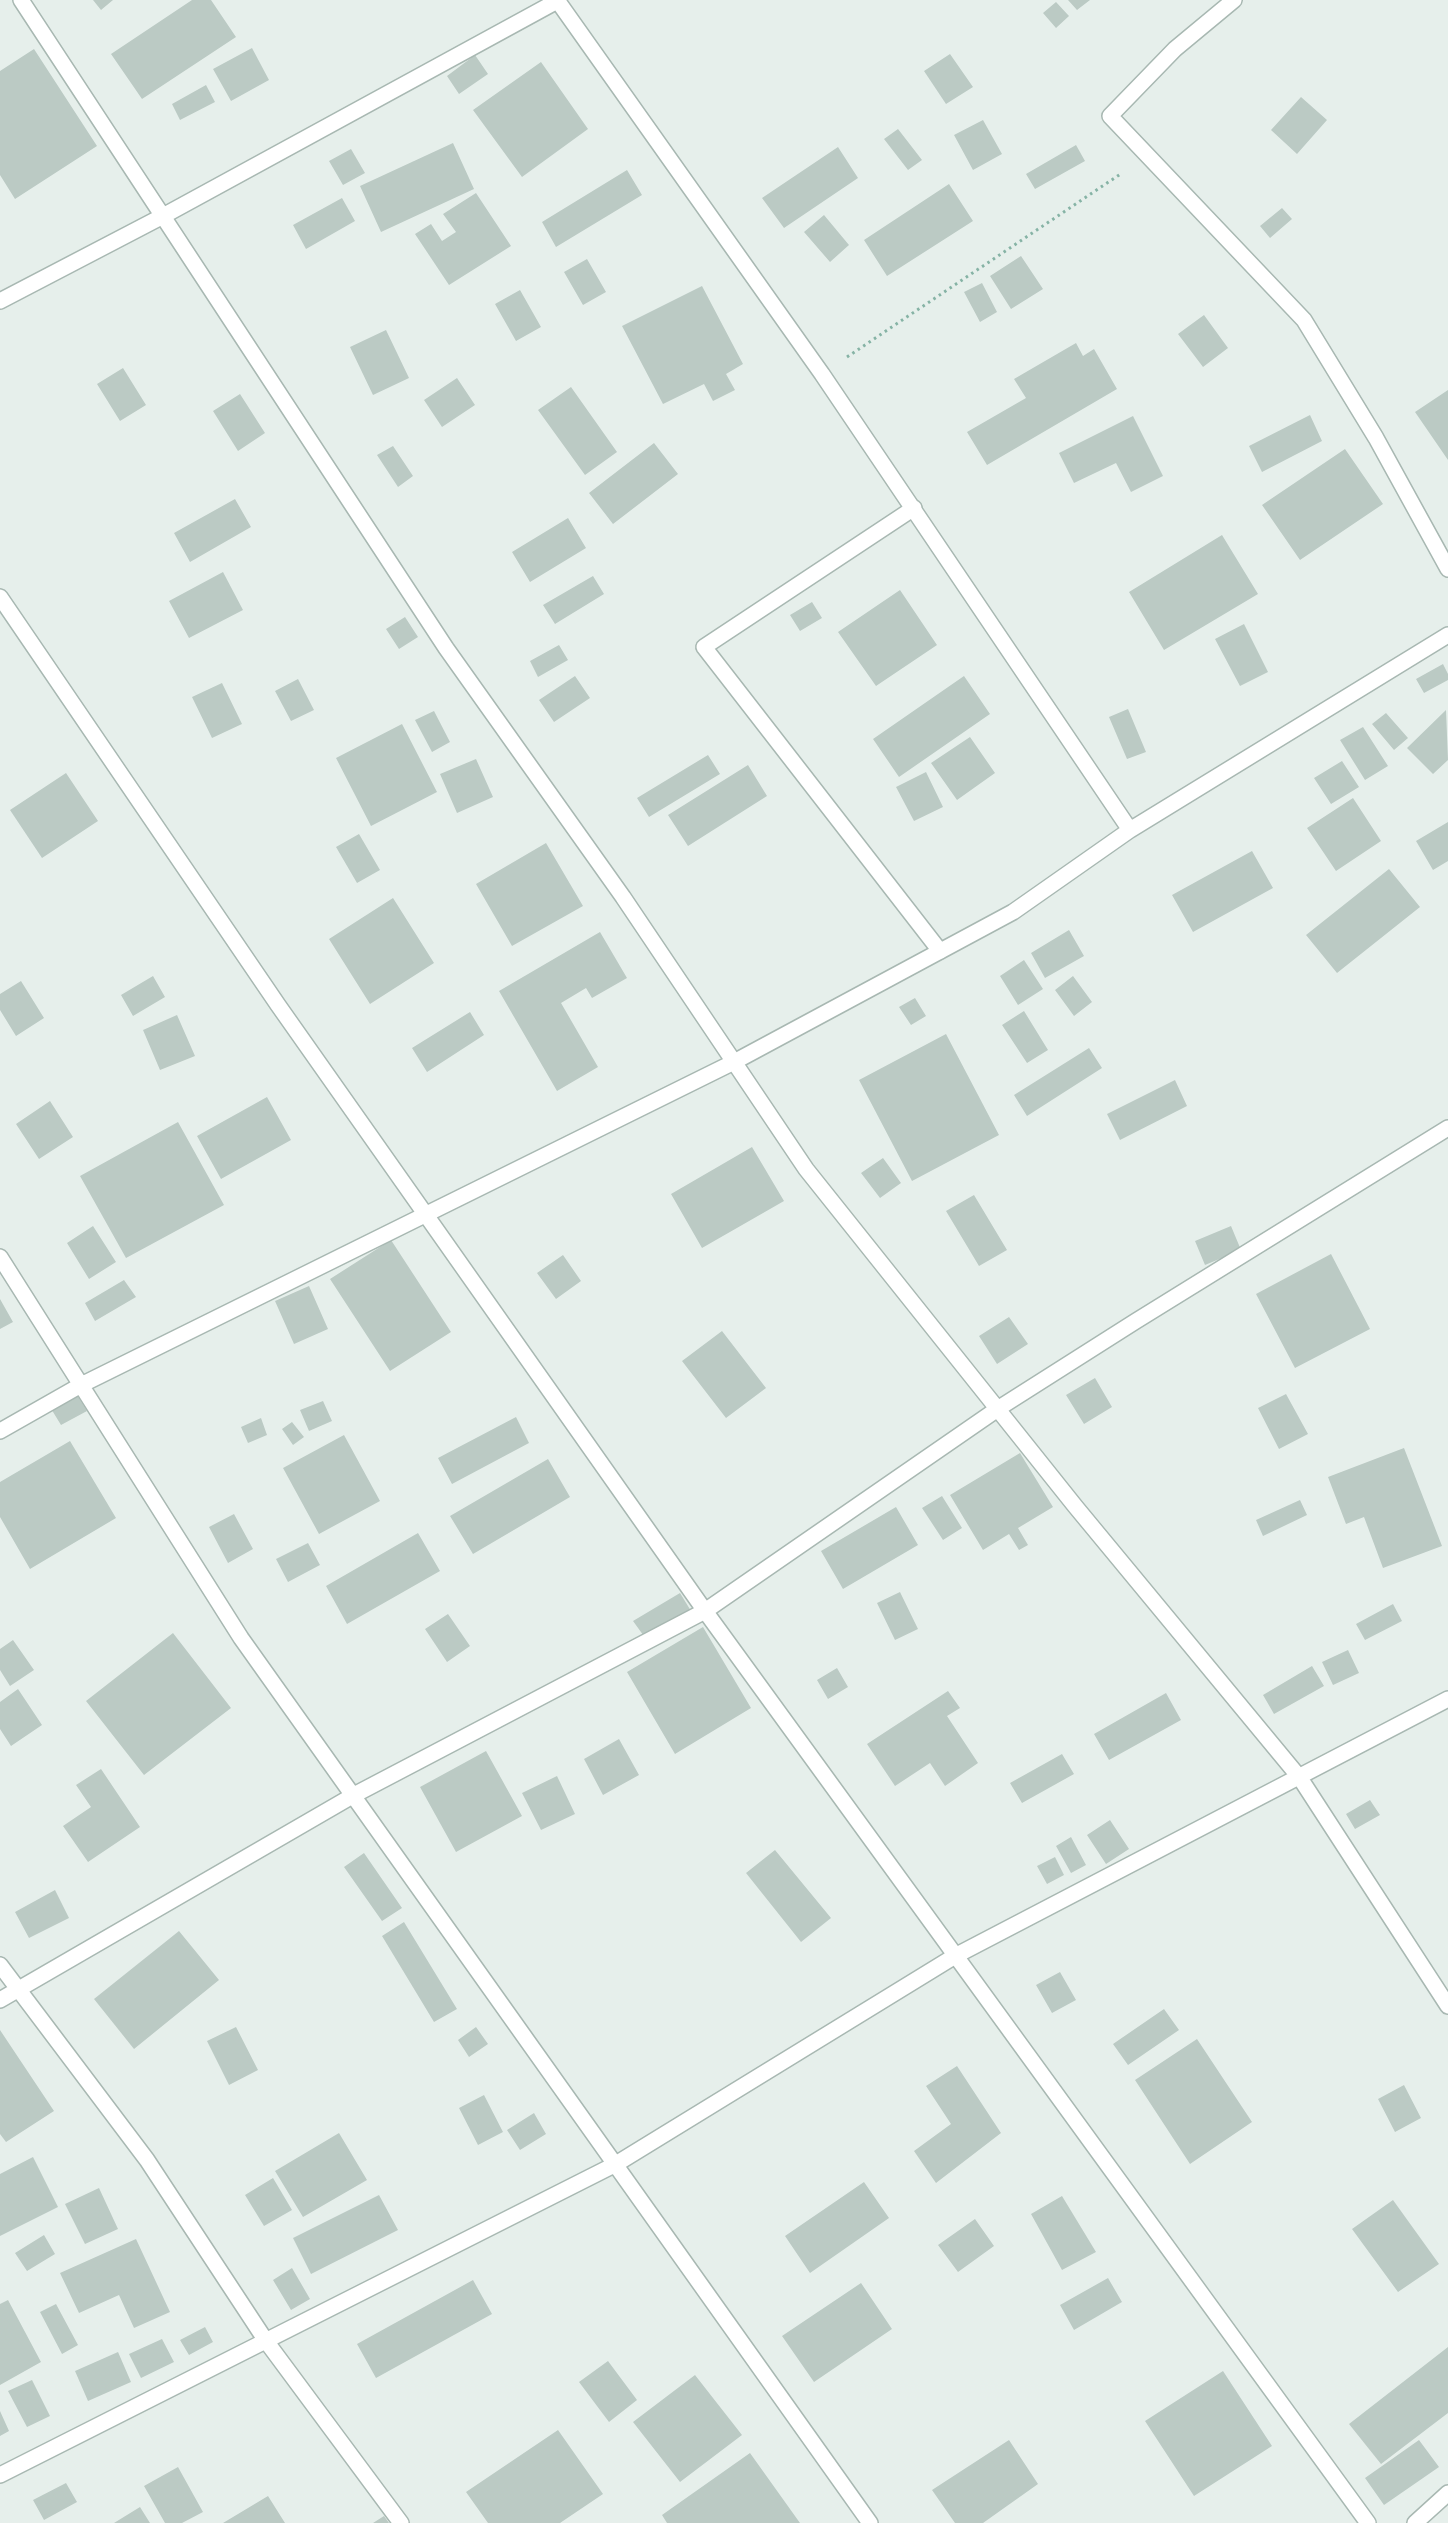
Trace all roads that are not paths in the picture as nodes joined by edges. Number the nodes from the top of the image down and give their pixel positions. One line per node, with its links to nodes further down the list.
1 (20, 0): 4 (street)
2 (557, 0): 4 (street); 6 (street)
3 (1234, 0): 7 (street)
4 (163, 216): 5 (street); 12 (street)
5 (0, 301)
6 (914, 508): 10 (street); 11 (street)
7 (1448, 569)
8 (0, 597): 14 (street)
9 (1448, 636): 10 (street)
10 (1130, 830): 11 (street)
11 (940, 952): 12 (street)
12 (734, 1062): 14 (street); 17 (street)
13 (1448, 1128): 17 (street)
14 (426, 1213): 16 (street); 19 (street)
15 (0, 1257): 16 (street)
16 (81, 1386): 18 (street); 22 (street)
17 (999, 1408): 19 (street); 21 (street)
18 (0, 1431)
19 (705, 1611): 22 (street); 23 (street)
20 (1448, 1699): 21 (street)
21 (1300, 1778): 23 (street); 27 (street)
22 (354, 1795): 25 (street); 28 (street)
23 (955, 1956): 28 (street); 34 (street)
24 (0, 1965): 25 (street)
25 (19, 1990): 26 (street); 29 (street)
26 (0, 2000)
27 (1448, 2006)
28 (616, 2164): 29 (street); 33 (street)
29 (266, 2341): 30 (street); 32 (street)
30 (0, 2475)
31 (1448, 2493): 35 (street)
32 (401, 2523)
33 (870, 2523)
34 (1368, 2523)
35 (1415, 2523)

